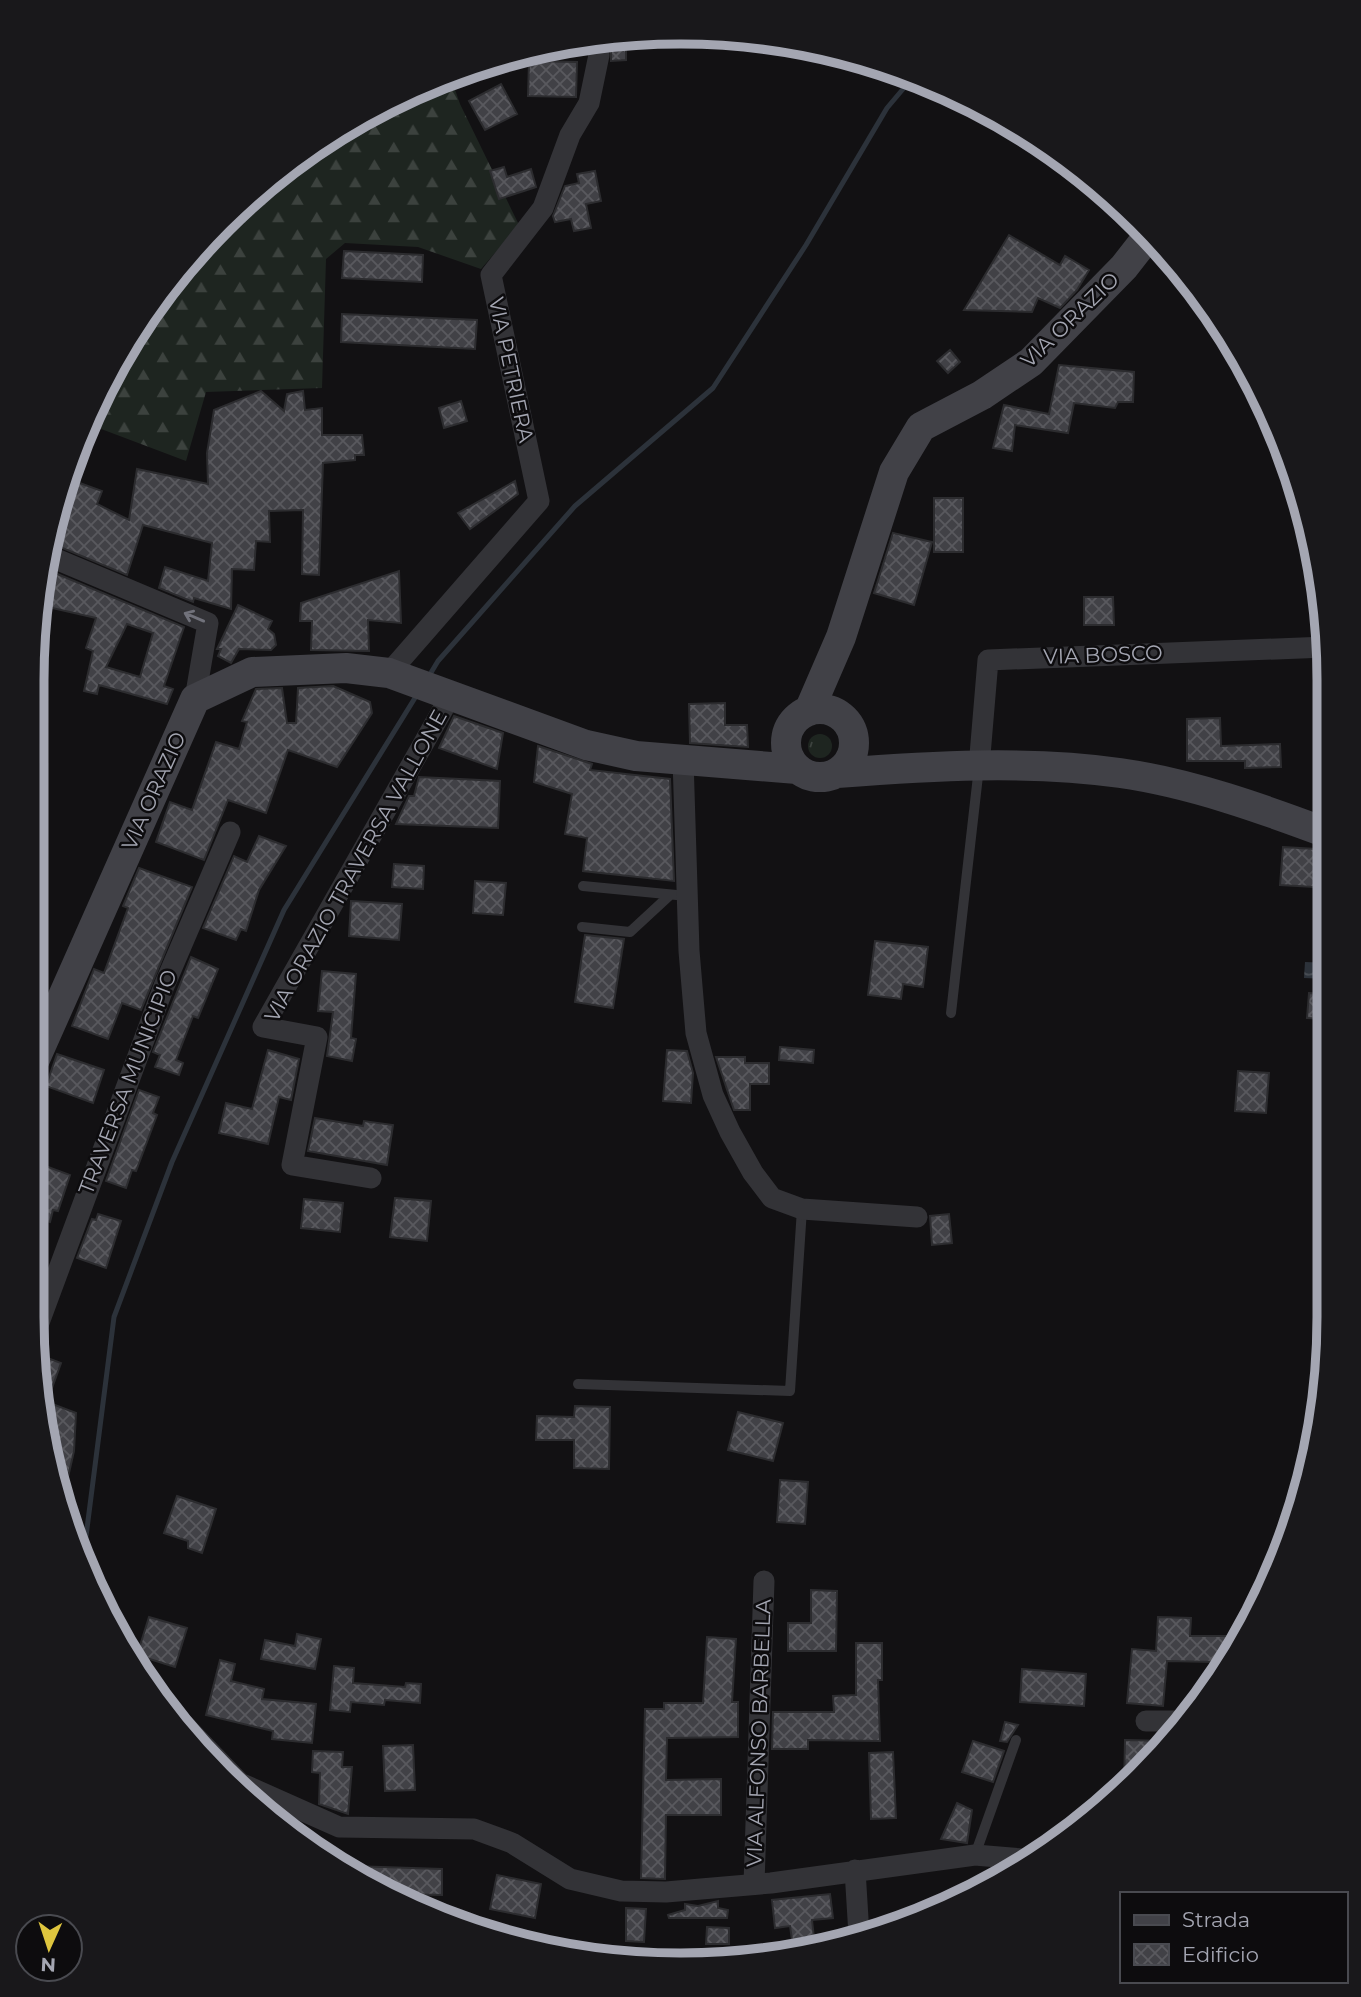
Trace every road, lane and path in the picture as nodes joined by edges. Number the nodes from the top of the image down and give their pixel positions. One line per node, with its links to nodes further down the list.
1 (598, 49): 5 (street, VIA PETRIERA)
2 (1143, 243): 8 (main road, VIA ORAZIO)
3 (56, 559): 7 (street, one-way to 3)
4 (1316, 647): 12 (street, VIA BOSCO)
5 (389, 673): 6 (main road); 7 (main road)
6 (440, 691): 10 (main road); 22 (street, VIA ORAZIO TRAVERSA VALLONE)
7 (195, 699): 21 (main road, VIA ORAZIO)
8 (833, 721): 9 (main road); 11 (main road); 14 (main road)
9 (787, 734): 10 (main road); 13 (main road)
10 (689, 759): 13 (main road); 18 (street)
11 (931, 766): 12 (main road); 14 (main road)
12 (979, 767): 15 (main road); 20 (lane)
13 (797, 769): 14 (main road)
14 (837, 773)
15 (1317, 830)
16 (230, 832): 25 (street, TRAVERSA MUNICIPIO)
17 (583, 886): 18 (lane)
18 (679, 896): 19 (lane); 23 (street)
19 (582, 927)
20 (951, 1013)
21 (44, 1039)
22 (371, 1178)
23 (802, 1209): 24 (street); 26 (lane)
24 (917, 1217)
25 (44, 1309)
26 (578, 1384)
27 (764, 1581): 35 (street, VIA ALFONSO BARBELLA)
28 (1146, 1721): 29 (street)
29 (1172, 1721)
30 (1016, 1740): 32 (lane)
31 (255, 1790): 35 (street, VIA ALFONSO BARBELLA)
32 (975, 1855): 33 (street, VIA ALFONSO BARBELLA); 34 (street, VIA ALFONSO BARBELLA)
33 (1013, 1859)
34 (855, 1870): 35 (street, VIA ALFONSO BARBELLA); 36 (street)
35 (754, 1884)
36 (859, 1928)

